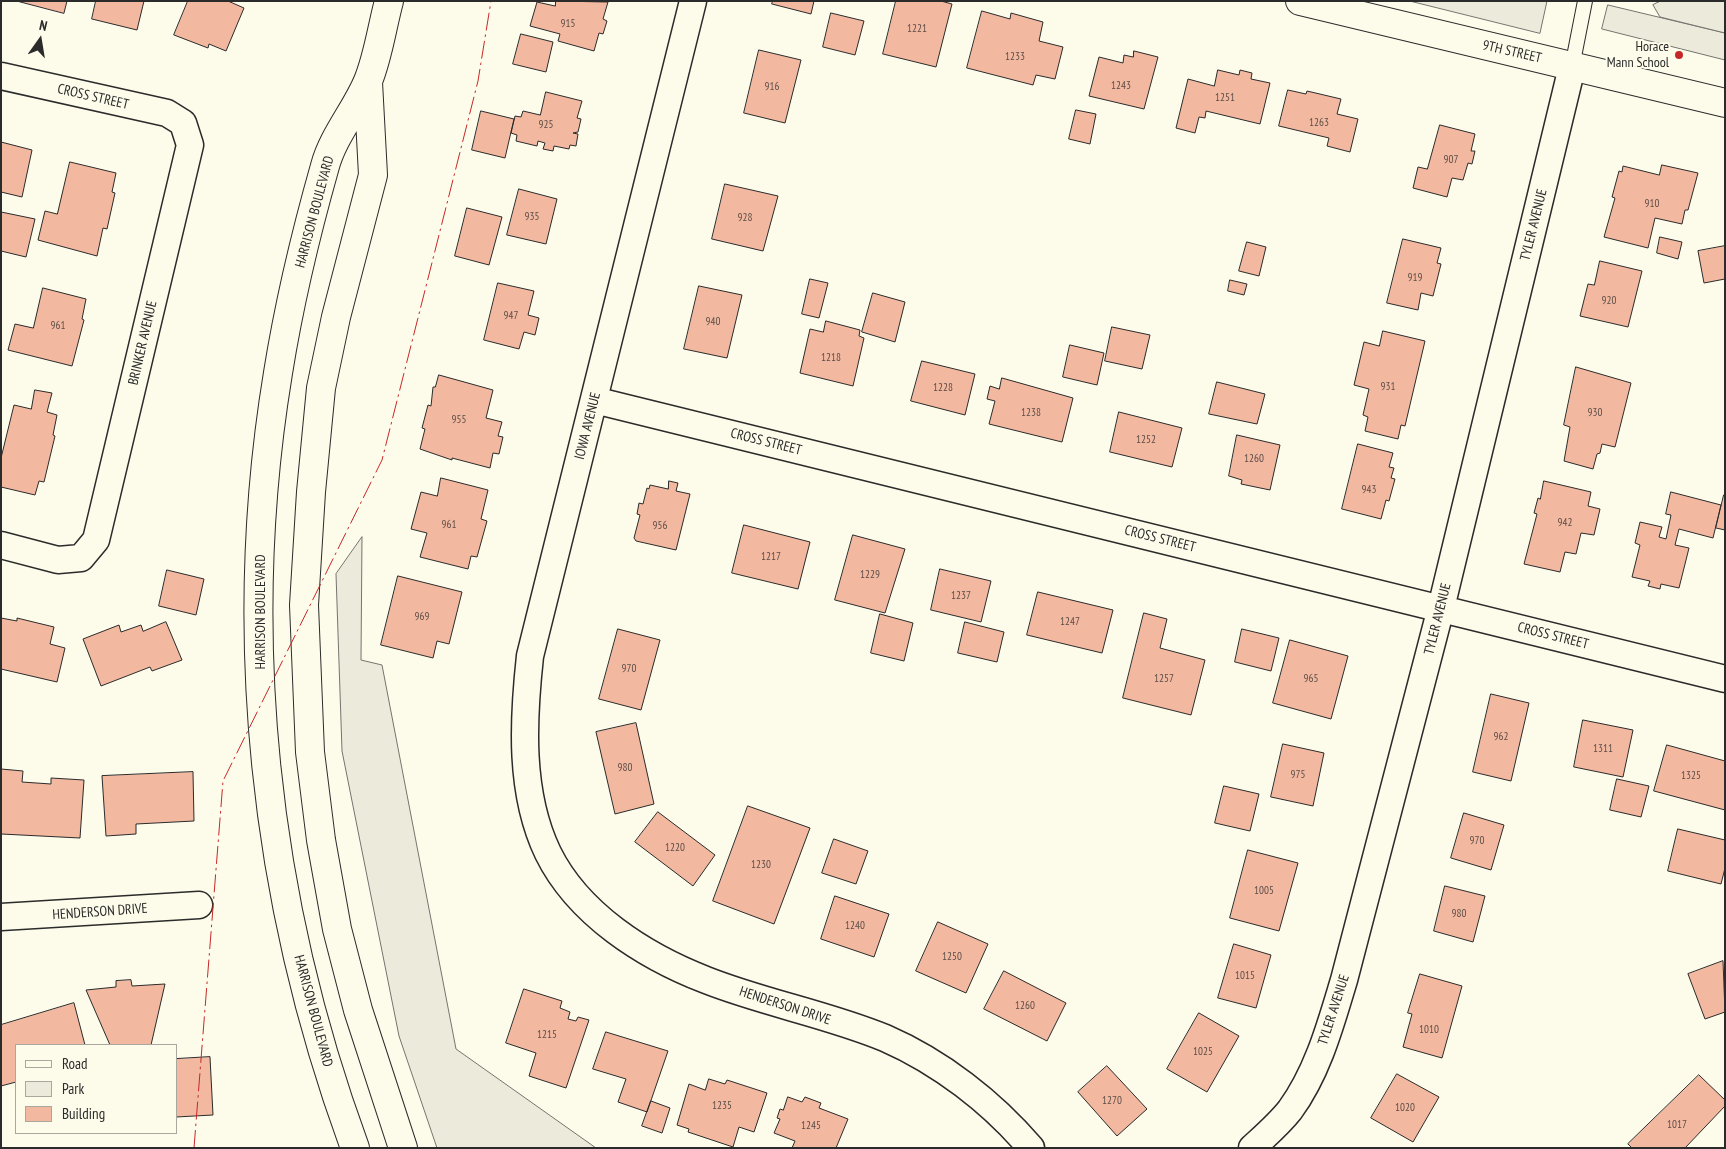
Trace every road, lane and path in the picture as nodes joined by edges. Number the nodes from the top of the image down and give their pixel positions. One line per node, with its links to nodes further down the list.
1 (389, 1): 7 (main road, HARRISON BOULEVARD)
2 (693, 1): 10 (street, IOWA AVENUE)
3 (1300, 1): 5 (main road, 9TH STREET)
4 (1585, 1): 5 (lane)
5 (1572, 67): 8 (main road, 9TH STREET); 12 (street, TYLER AVENUE)
6 (1, 76): 9 (street, CROSS STREET)
7 (368, 81): 17 (main road, HARRISON BOULEVARD); 18 (main road, HARRISON BOULEVARD)
8 (1725, 103)
9 (183, 123): 11 (street, BRINKER AVENUE)
10 (594, 400): 12 (street, CROSS STREET); 14 (street, IOWA AVENUE)
11 (1, 545)
12 (1441, 608): 13 (street, CROSS STREET); 20 (street, TYLER AVENUE)
13 (1725, 679)
14 (548, 853): 19 (street, HENDERSON DRIVE)
15 (199, 905): 16 (street, HENDERSON DRIVE)
16 (1, 917)
17 (355, 1148)
18 (404, 1148)
19 (1031, 1148)
20 (1252, 1148)

